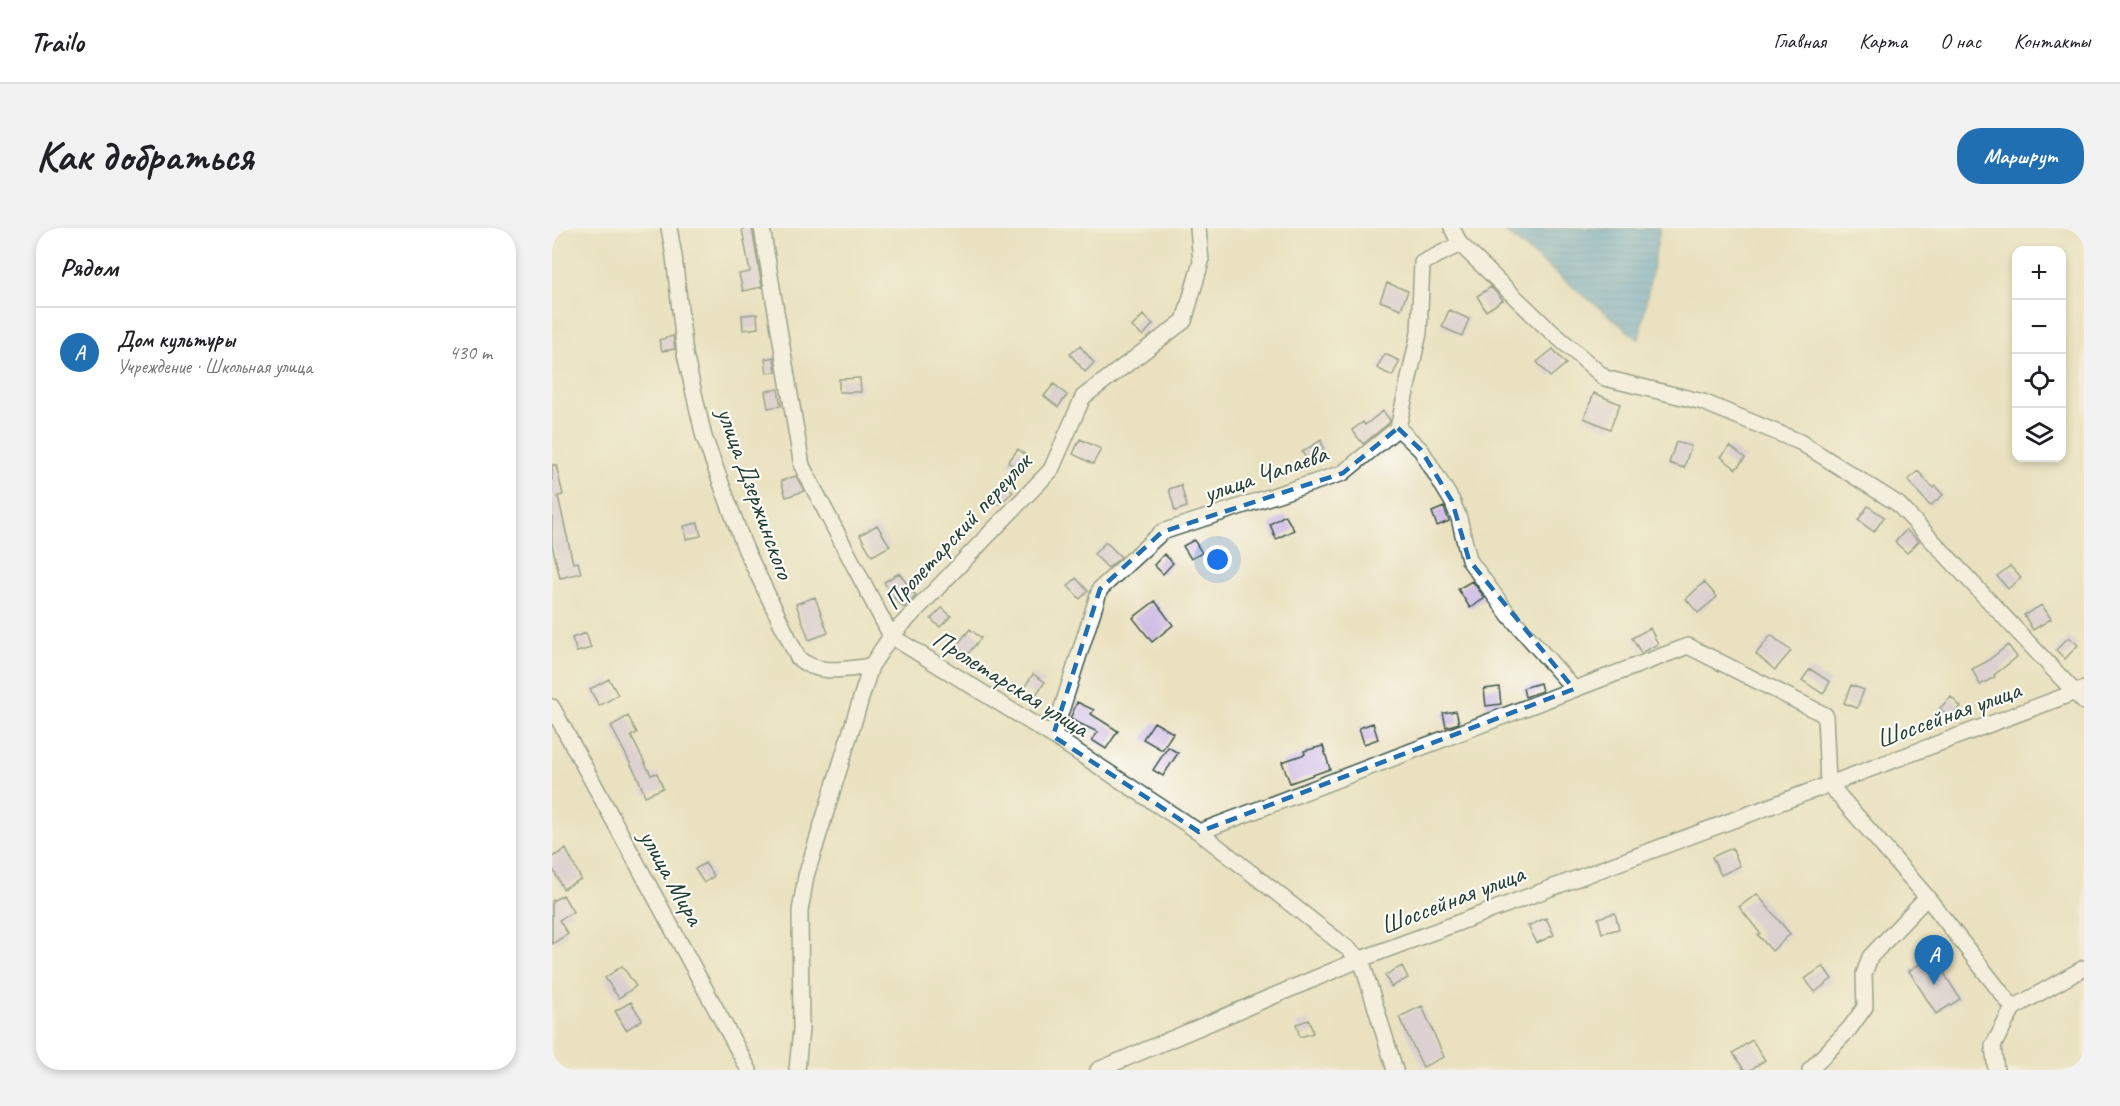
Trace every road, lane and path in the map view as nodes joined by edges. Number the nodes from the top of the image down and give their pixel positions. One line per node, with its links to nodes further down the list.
1 (669, 228): 8 (street, улица Дзержинского)
2 (762, 228): 7 (street, Пролетарская улица)
3 (1198, 228): 7 (street, Пролетарский переулок)
4 (1452, 228): 5 (street)
5 (1460, 244): 6 (street); 10 (street)
6 (1398, 428): 9 (street); 12 (street, улица Чапаева)
7 (891, 636): 8 (street, Пролетарский переулок); 12 (street, Пролетарская улица)
8 (871, 666): 20 (street, Пролетарский переулок)
9 (1574, 689): 13 (street); 14 (street)
10 (2081, 695): 13 (street, Шоссейная улица)
11 (552, 707): 19 (street, улица Мира)
12 (1053, 736): 14 (street, Пролетарская улица)
13 (1828, 783): 15 (street); 16 (street, Шоссейная улица)
14 (1199, 832): 16 (street, Пролетарская улица)
15 (1927, 897): 18 (street); 23 (street)
16 (1361, 959): 21 (street, Шоссейная улица); 22 (street)
17 (2084, 968): 18 (street)
18 (2013, 1008): 24 (street)
19 (750, 1070)
20 (797, 1070)
21 (1098, 1070)
22 (1395, 1070)
23 (1810, 1070)
24 (1996, 1070)

